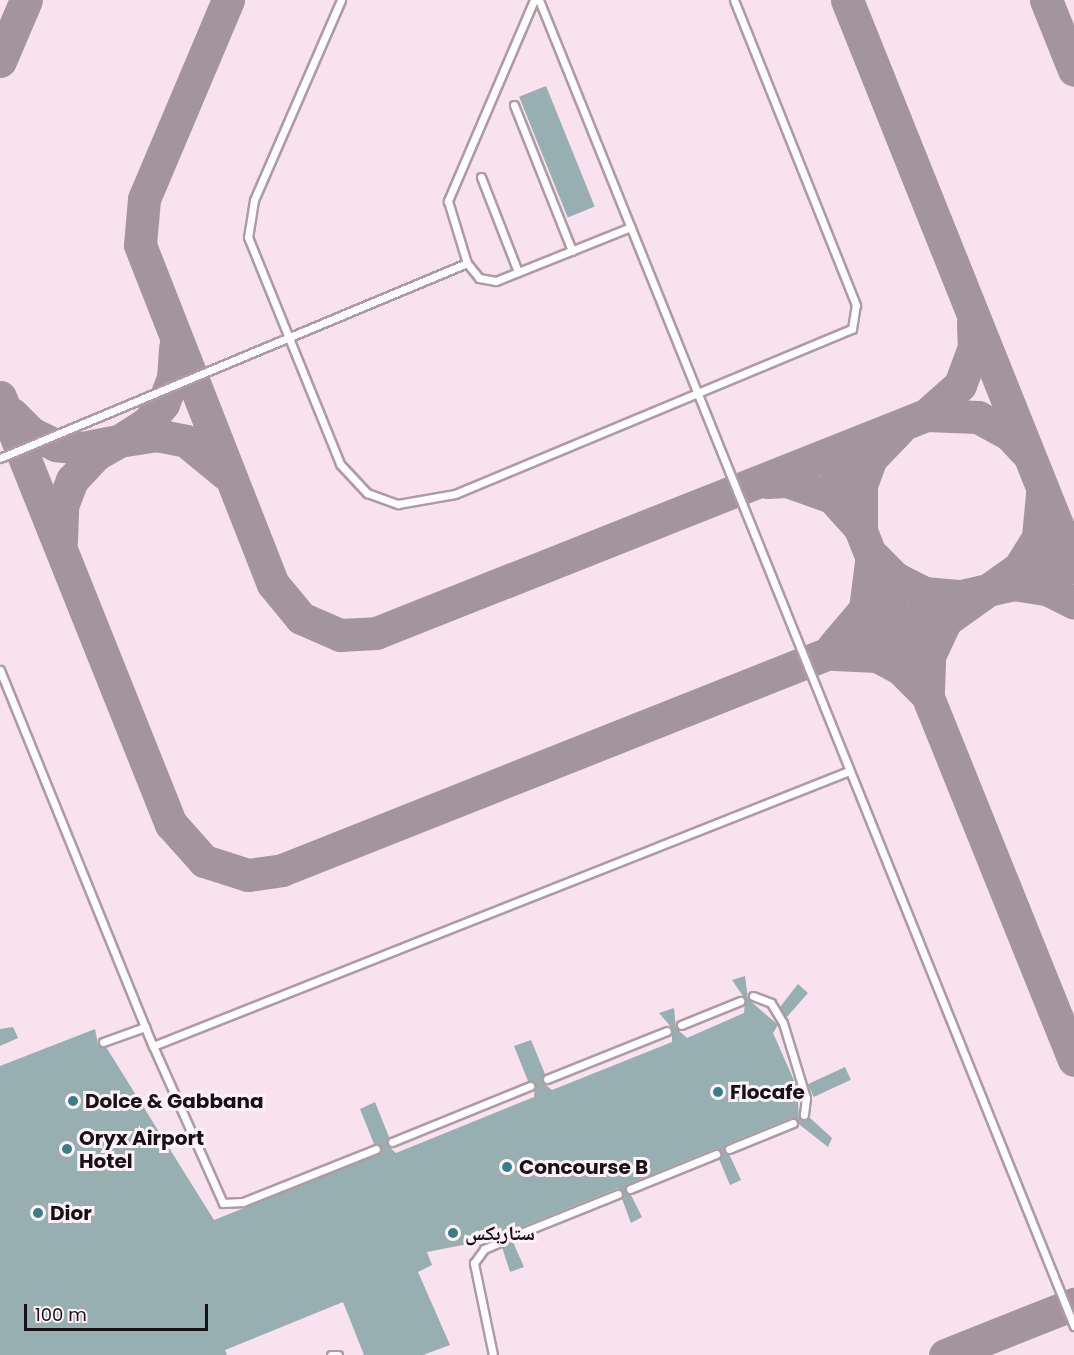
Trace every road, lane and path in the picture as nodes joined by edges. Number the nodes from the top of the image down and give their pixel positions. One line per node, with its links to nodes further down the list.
1 (341, 0): 11 (lane)
2 (534, 0): 9 (lane)
3 (539, 0): 7 (lane)
4 (734, 0): 12 (lane)
5 (514, 105): 8 (lane)
6 (481, 177): 10 (lane)
7 (631, 227): 8 (lane); 12 (lane)
8 (572, 251): 10 (lane)
9 (467, 263): 10 (lane); 11 (lane)
10 (518, 272)
11 (288, 337): 12 (lane); 13 (lane)
12 (697, 395): 15 (lane)
13 (0, 458)
14 (0, 670): 19 (lane)
15 (849, 771): 22 (lane); 35 (lane)
16 (753, 996): 25 (lane)
17 (740, 1001): 18 (lane)
18 (681, 1025)
19 (145, 1027): 21 (lane); 22 (lane)
20 (667, 1031): 23 (lane)
21 (103, 1042)
22 (153, 1046): 28 (lane)
23 (547, 1079)
24 (530, 1086): 27 (lane)
25 (804, 1115)
26 (794, 1123): 29 (lane)
27 (392, 1142)
28 (376, 1149)
29 (729, 1149)
30 (716, 1154): 31 (lane)
31 (630, 1189)
32 (618, 1194): 33 (lane)
33 (511, 1238)
34 (498, 1243): 38 (lane)
35 (1074, 1326)
36 (331, 1355): 37 (lane)
37 (338, 1355)
38 (493, 1355)

